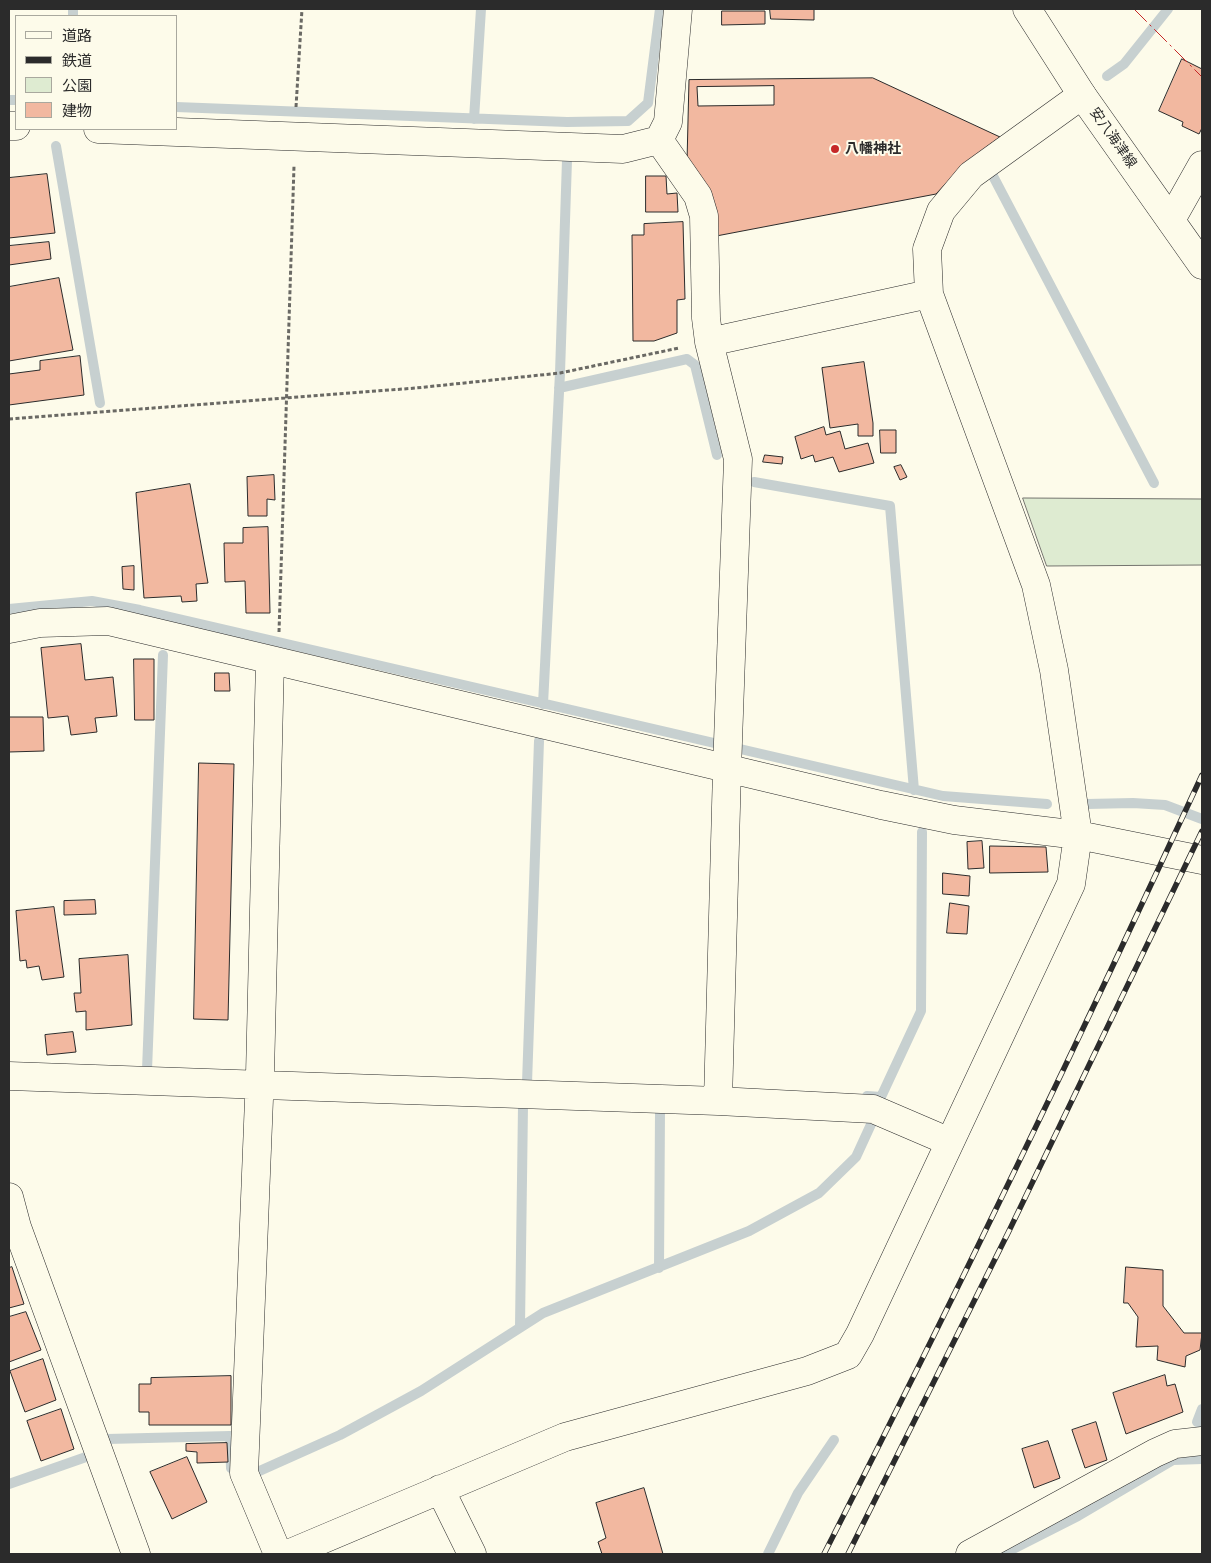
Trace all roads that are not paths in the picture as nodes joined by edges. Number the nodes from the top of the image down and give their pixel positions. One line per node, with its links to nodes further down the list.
1 (678, 9): 5 (street)
2 (1027, 9): 3 (street, 安八海津線)
3 (1082, 95): 7 (street, 安八海津線); 9 (street)
4 (126, 130): 5 (street)
5 (659, 140): 10 (street)
6 (1202, 165): 7 (street)
7 (1171, 220): 8 (street, 安八海津線)
8 (1202, 265)
9 (928, 294): 10 (street); 14 (street)
10 (709, 342): 13 (street)
11 (9, 629): 12 (street)
12 (274, 662): 13 (street); 17 (street)
13 (726, 770): 14 (street); 18 (street)
14 (1078, 835): 15 (street); 19 (street)
15 (1202, 860)
16 (9, 1076): 17 (street)
17 (258, 1084): 18 (street); 25 (street)
18 (718, 1101): 19 (street)
19 (950, 1142): 23 (street)
20 (9, 1197): 21 (street)
21 (13, 1229): 24 (street)
22 (1202, 1441): 28 (street)
23 (440, 1489): 26 (street); 27 (street)
24 (136, 1554)
25 (278, 1554)
26 (288, 1554)
27 (472, 1554)
28 (970, 1554)

